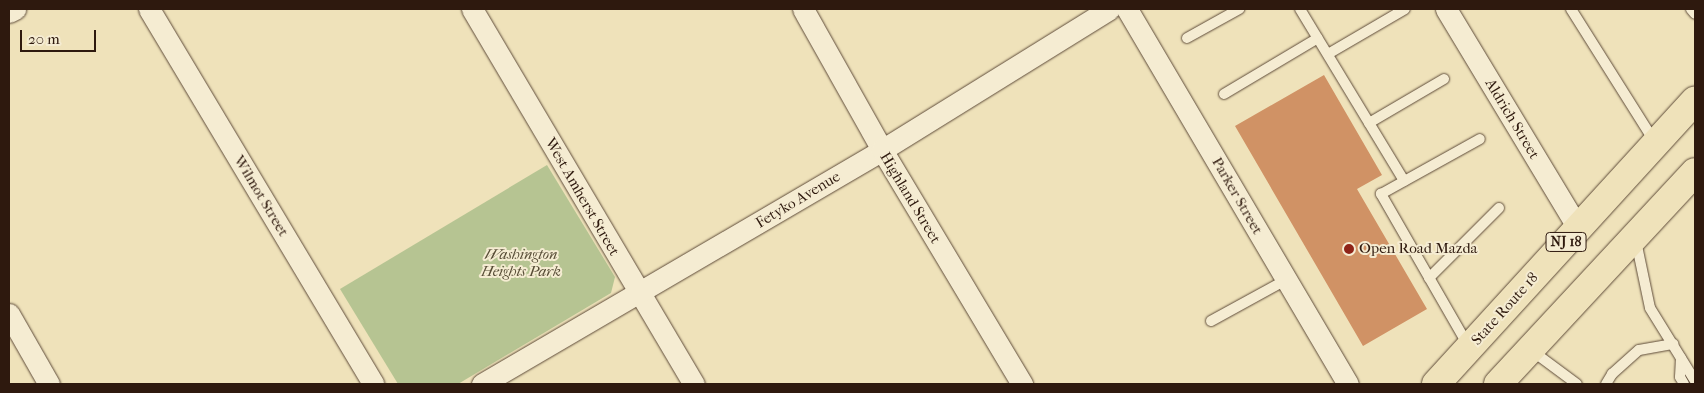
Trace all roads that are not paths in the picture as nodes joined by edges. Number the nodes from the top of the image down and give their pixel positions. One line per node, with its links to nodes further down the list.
1 (15, 9): 13 (street)
2 (148, 9): 42 (street, Wilmot Street)
3 (472, 9): 32 (street, West Amherst Street)
4 (803, 9): 24 (street, Highland Street)
5 (1109, 9): 24 (street, Fetyko Avenue)
6 (1127, 9): 31 (street, Parker Street)
7 (1239, 9): 15 (lane)
8 (1300, 9): 16 (lane)
9 (1405, 9): 17 (lane)
10 (1446, 9): 28 (street, Aldrich Street)
11 (1571, 9): 23 (lane)
12 (1691, 9): 14 (lane)
13 (9, 12)
14 (1695, 14)
15 (1188, 38)
16 (1318, 38): 17 (lane); 19 (lane)
17 (1328, 54): 21 (lane)
18 (1444, 79): 21 (lane)
19 (1224, 94)
20 (1695, 100): 23 (highway, State Route 18 / NJ 18)
21 (1369, 123): 25 (lane)
22 (1480, 139): 25 (lane)
23 (1655, 142): 28 (highway, State Route 18 / NJ 18)
24 (882, 150): 32 (street, Fetyko Avenue); 45 (street, Highland Street)
25 (1404, 181): 30 (lane)
26 (1691, 181): 29 (highway)
27 (1499, 208): 30 (lane)
28 (1578, 228): 36 (highway, State Route 18 / NJ 18)
29 (1635, 236): 35 (lane); 37 (highway)
30 (1429, 278): 36 (lane)
31 (1286, 280): 34 (lane); 40 (street, Parker Street)
32 (639, 295): 43 (street, Fetyko Avenue); 44 (street, West Amherst Street)
33 (9, 314): 41 (street)
34 (1211, 321)
35 (1673, 344): 38 (lane); 49 (lane)
36 (1469, 348): 46 (highway, State Route 18 / NJ 18)
37 (1530, 349): 47 (highway); 48 (lane)
38 (1681, 358): 39 (lane); 50 (lane)
39 (1695, 381)
40 (1341, 382)
41 (49, 384)
42 (373, 384)
43 (482, 384)
44 (694, 384)
45 (1022, 384)
46 (1436, 384)
47 (1498, 384)
48 (1577, 384)
49 (1606, 384)
50 (1684, 384)

